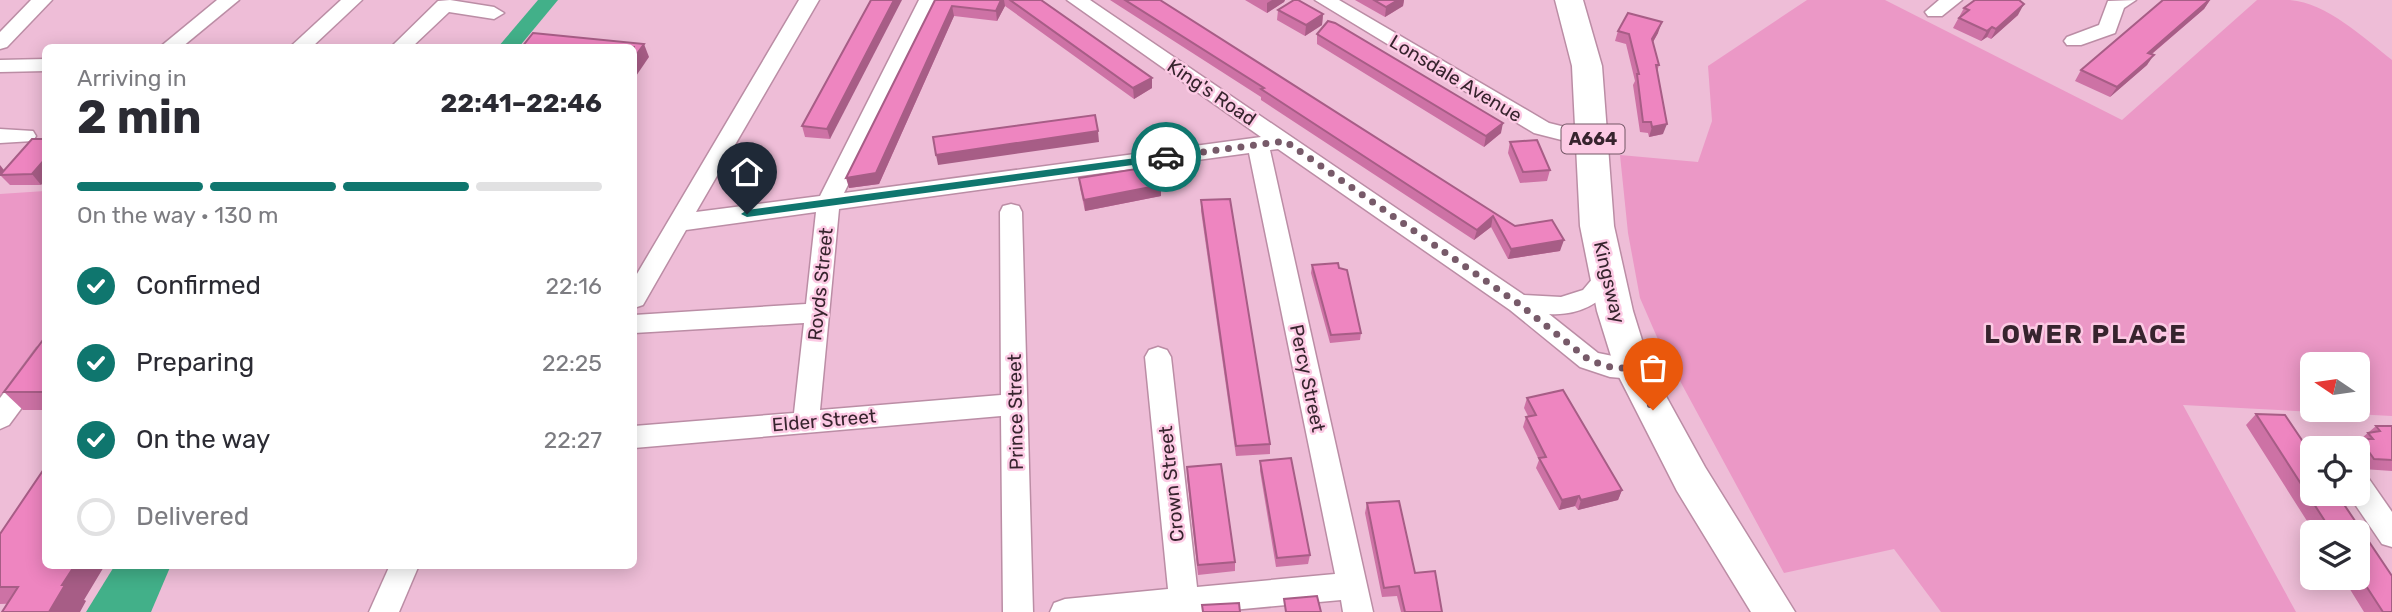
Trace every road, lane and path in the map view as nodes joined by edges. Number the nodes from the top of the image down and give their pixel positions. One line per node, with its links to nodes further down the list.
1 (42, 0): 13 (street)
2 (229, 0): 15 (street)
3 (809, 0): 27 (street)
4 (929, 0): 25 (street, Royds Street)
5 (1077, 0): 22 (street, King's Road)
6 (1325, 0): 23 (street, Lonsdale Avenue)
7 (1952, 0): 11 (street)
8 (2126, 0): 14 (street)
9 (347, 1): 16 (street)
10 (1576, 1): 23 (highway, Kingsway / A664)
11 (1935, 12)
12 (494, 13): 17 (street)
13 (3, 37)
14 (2074, 41)
15 (174, 44)
16 (303, 44)
17 (404, 44)
18 (42, 65): 19 (street)
19 (0, 66)
20 (0, 136): 21 (street)
21 (24, 136)
22 (1285, 141): 24 (street); 30 (street, King's Road)
23 (1593, 141): 28 (highway, Kingsway / A664)
24 (1258, 145): 25 (street); 43 (street, Percy Street)
25 (828, 203): 27 (street); 31 (street, Royds Street)
26 (1011, 212): 36 (street, Prince Street)
27 (678, 223): 29 (street)
28 (1607, 277): 30 (street); 35 (highway, Kingsway / A664)
29 (637, 294)
30 (1519, 304): 35 (street, King's Road)
31 (817, 313): 32 (street); 38 (street, Royds Street)
32 (642, 323)
33 (1158, 356): 44 (street, Crown Street)
34 (42, 360): 37 (street)
35 (1633, 369): 48 (highway, Kingsway / A664)
36 (1015, 404): 38 (street, Elder Street); 46 (street, Prince Street)
37 (0, 418)
38 (806, 422): 39 (street, Elder Street)
39 (637, 437)
40 (2370, 500): 41 (street)
41 (2387, 522)
42 (402, 572): 45 (street)
43 (1355, 599): 44 (street)
44 (1184, 607): 47 (street)
45 (384, 612)
46 (1018, 612)
47 (1065, 612)
48 (1774, 612)

